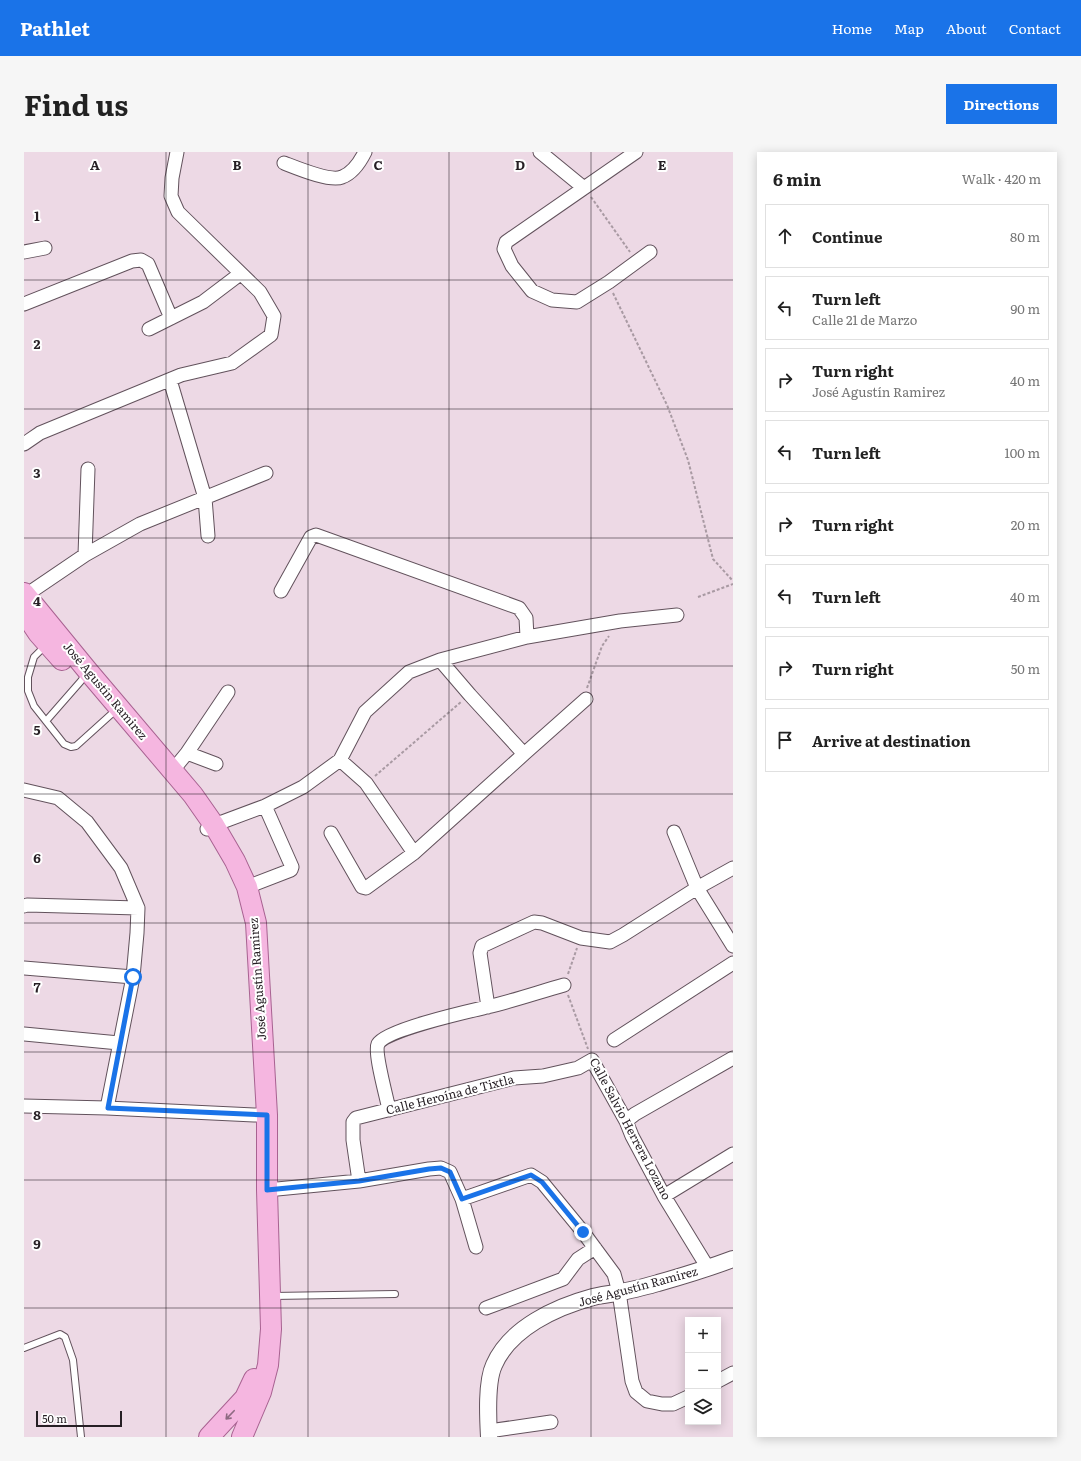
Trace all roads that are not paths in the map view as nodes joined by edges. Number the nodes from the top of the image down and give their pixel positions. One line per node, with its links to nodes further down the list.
1 (177, 152): 10 (street)
2 (365, 152): 5 (street)
3 (540, 152): 6 (street)
4 (636, 152): 6 (street)
5 (284, 164)
6 (584, 188): 9 (street)
7 (45, 248): 8 (street)
8 (24, 252)
9 (650, 252)
10 (240, 274): 12 (street); 14 (street)
11 (24, 304): 12 (street)
12 (171, 318): 13 (street)
13 (148, 329)
14 (170, 380): 15 (street); 18 (street)
15 (24, 444)
16 (88, 469): 20 (street)
17 (266, 473): 18 (street)
18 (205, 498): 19 (street); 20 (street)
19 (208, 536)
20 (85, 555): 23 (street)
21 (281, 591): 24 (street)
22 (677, 615): 24 (street)
23 (35, 617): 26 (main road, José Agustín Ramirez); 30 (lane)
24 (527, 637): 25 (street)
25 (440, 660): 32 (street); 33 (street)
26 (84, 676): 29 (main road, José Agustín Ramirez); 30 (lane)
27 (228, 692): 31 (street)
28 (586, 699): 32 (street)
29 (114, 711): 30 (lane); 35 (main road, José Agustín Ramirez); 38 (main road, José Agustín Ramirez)
30 (46, 722)
31 (187, 753): 34 (street); 35 (street)
32 (524, 754): 41 (street)
33 (340, 760): 37 (street); 41 (street)
34 (216, 764)
35 (173, 770): 38 (main road, José Agustín Ramirez)
36 (24, 790): 46 (street)
37 (265, 806): 38 (street); 43 (street)
38 (210, 828): 43 (main road, José Agustín Ramirez); 61 (main road, José Agustín Ramirez)
39 (674, 832): 44 (street)
40 (331, 833): 41 (street)
41 (414, 853)
42 (733, 868): 44 (street)
43 (247, 887): 61 (main road, José Agustín Ramirez)
44 (697, 888): 47 (street); 52 (street)
45 (24, 906): 46 (street)
46 (138, 908): 50 (street)
47 (733, 946)
48 (733, 963): 54 (street)
49 (24, 968): 50 (street)
50 (133, 977): 55 (street)
51 (564, 985): 52 (street)
52 (488, 1007): 60 (street)
53 (24, 1034): 55 (street)
54 (614, 1040)
55 (119, 1044): 59 (street)
56 (733, 1058): 62 (street)
57 (592, 1060): 60 (street, Calle Heroína de Tixtla); 62 (street, Calle Salvio Herrera Lozano)
58 (24, 1106): 59 (street)
59 (108, 1108): 61 (street)
60 (389, 1110): 64 (street, Calle Heroína de Tixtla)
61 (260, 1115): 65 (main road, José Agustín Ramirez); 83 (main road, José Agustín Ramirez, one-way to 83)
62 (626, 1121): 66 (street, Calle Salvio Herrera Lozano)
63 (733, 1154): 66 (street)
64 (359, 1181): 65 (street); 67 (street)
65 (267, 1190): 74 (main road, José Agustín Ramirez)
66 (664, 1196): 71 (street, Calle Salvio Herrera Lozano)
67 (462, 1199): 68 (street); 69 (street)
68 (476, 1247)
69 (595, 1248): 72 (street); 75 (street)
70 (733, 1260): 71 (street, José Agustín Ramirez)
71 (708, 1268): 72 (street, José Agustín Ramirez)
72 (619, 1292): 79 (street); 81 (street, José Agustín Ramirez)
73 (395, 1294): 74 (lane)
74 (268, 1297): 84 (main road, José Agustín Ramirez)
75 (486, 1308)
76 (24, 1348): 82 (lane)
77 (733, 1373): 78 (street)
78 (721, 1379)
79 (685, 1398)
80 (551, 1422): 81 (street)
81 (489, 1434)
82 (81, 1437)
83 (209, 1437)
84 (242, 1437)

